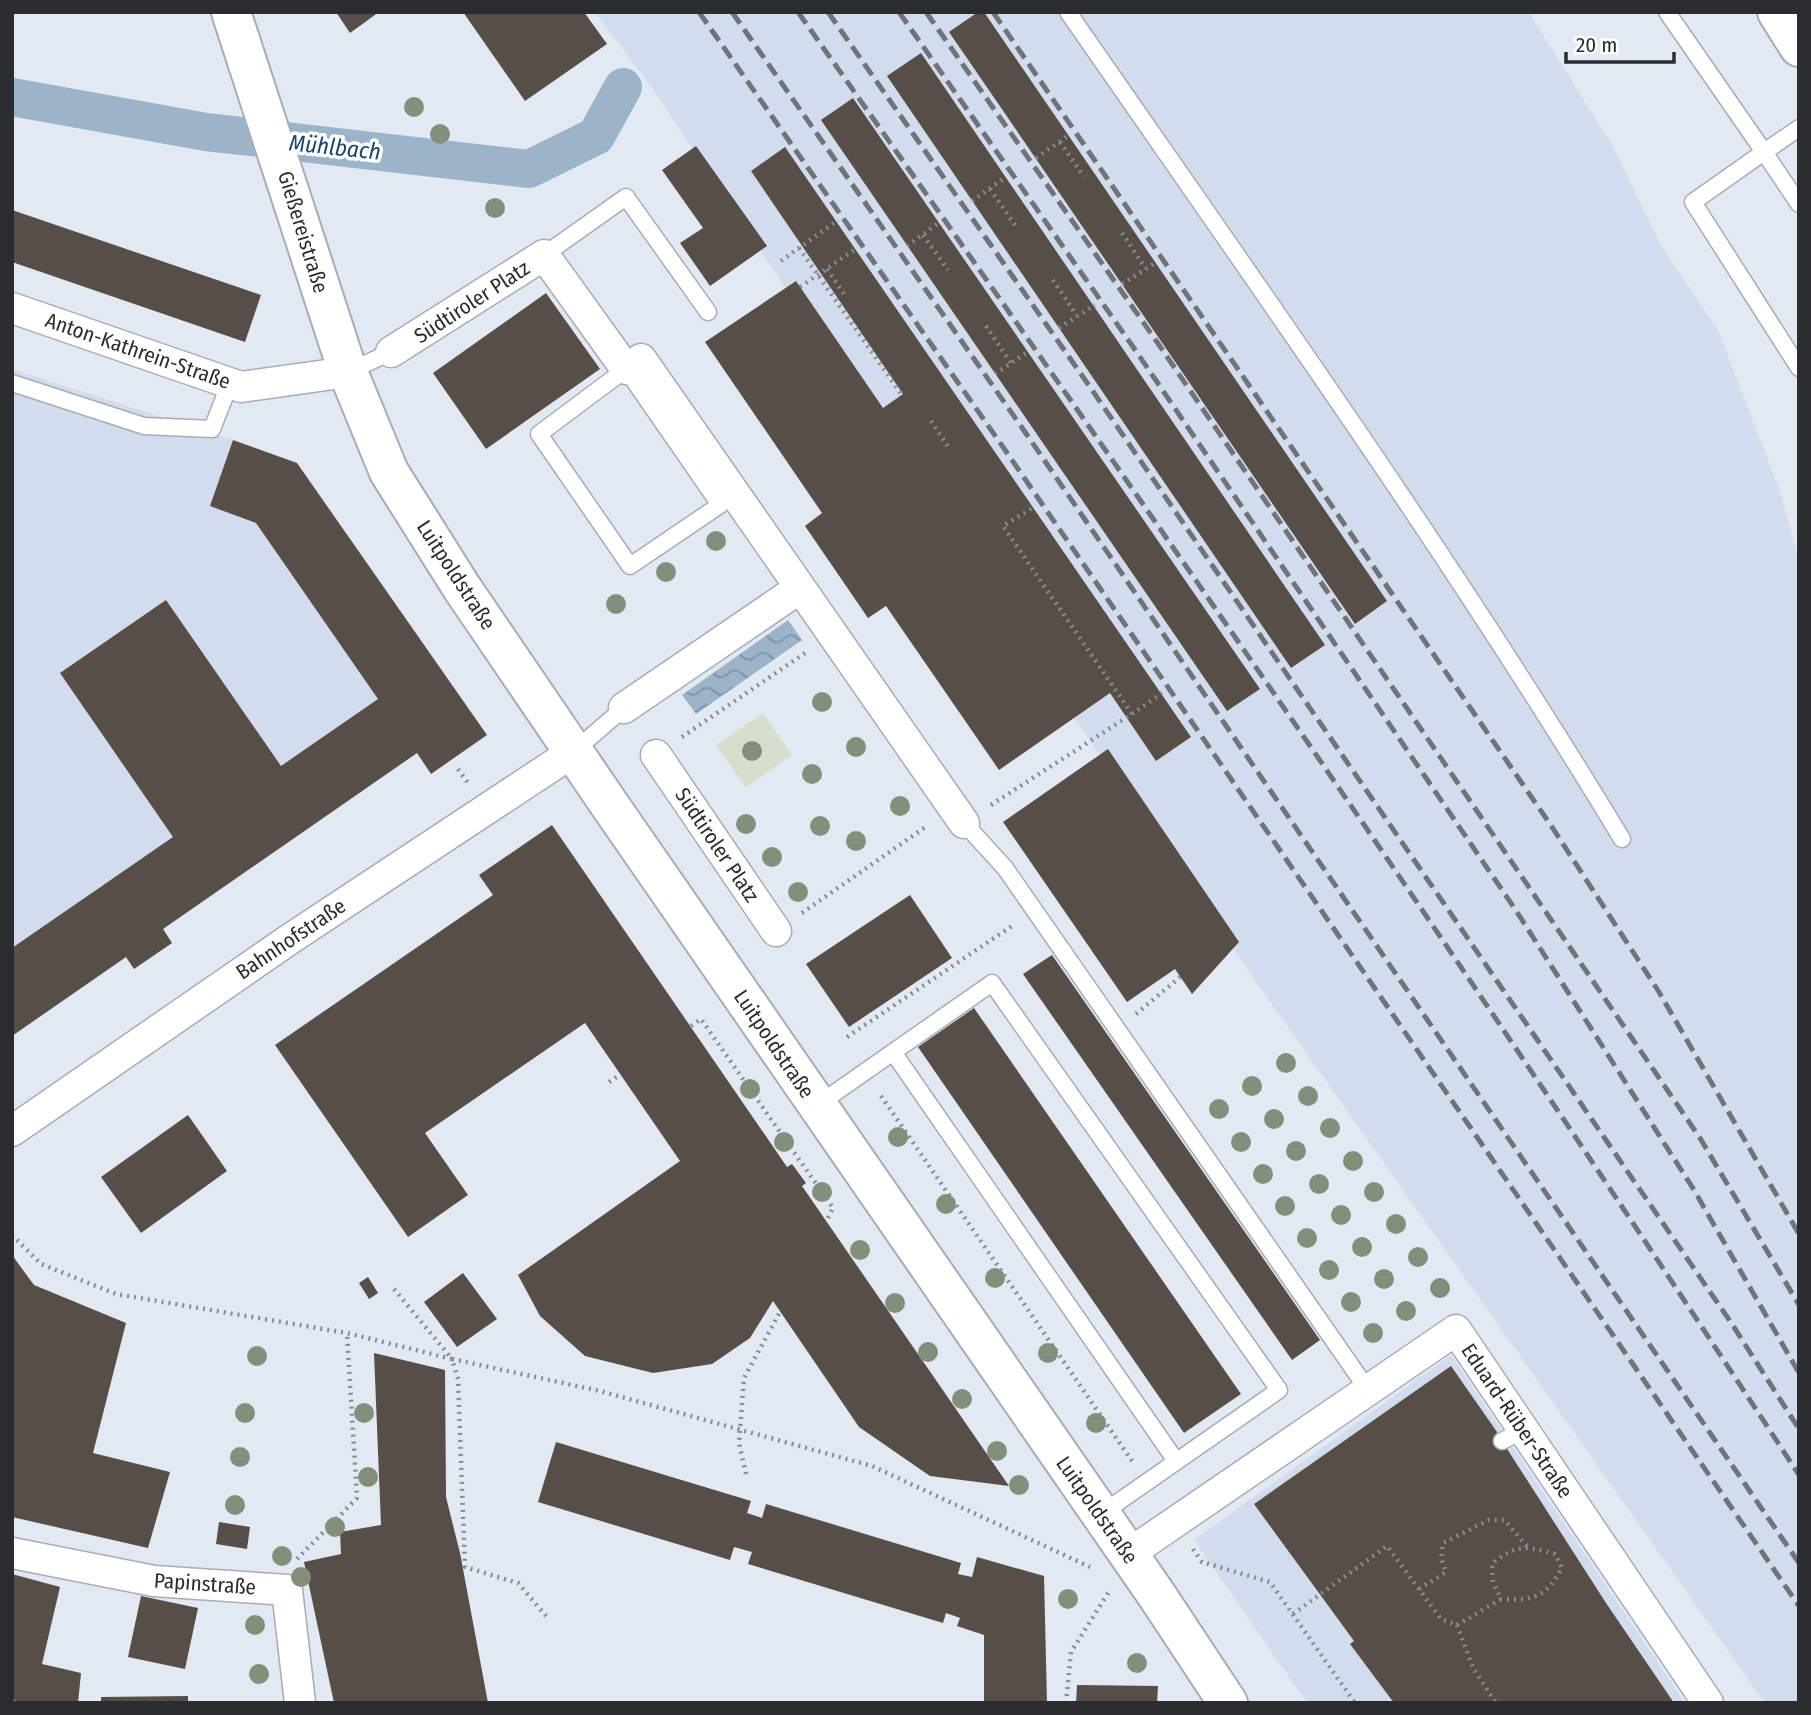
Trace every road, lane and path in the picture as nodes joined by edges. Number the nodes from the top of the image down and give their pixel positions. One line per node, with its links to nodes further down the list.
1 (231, 12): 46 (main road, Gießereistraße)
2 (1068, 12): 63 (lane)
3 (1667, 12): 9 (lane)
4 (1777, 12): 5 (main road)
5 (1799, 47)
6 (1799, 128): 9 (lane)
7 (1069, 135): 8 (path)
8 (1060, 142): 10 (path); 12 (path)
9 (1764, 152): 15 (lane); 45 (lane)
10 (1036, 158)
11 (1006, 177): 13 (path)
12 (1084, 177)
13 (990, 189): 14 (path); 18 (path)
14 (972, 201)
15 (1799, 204)
16 (838, 220): 22 (path)
17 (940, 222): 20 (path)
18 (1015, 225)
19 (1122, 233): 27 (path)
20 (923, 234): 21 (path); 29 (path)
21 (907, 246)
22 (799, 248): 25 (path); 30 (path)
23 (857, 248): 28 (path)
24 (544, 255): 37 (lane); 42 (street, Südtiroler Platz); 44 (street, Südtiroler Platz)
25 (781, 261)
26 (1157, 262): 27 (path)
27 (1146, 268): 32 (path)
28 (827, 269): 30 (path); 34 (path)
29 (948, 270)
30 (818, 275): 33 (path); 50 (path)
31 (1053, 281): 38 (path)
32 (1122, 284)
33 (800, 287)
34 (846, 297)
35 (1095, 305): 38 (path)
36 (12, 308): 49 (street, Anton-Kathrein-Straße)
37 (708, 312)
38 (1077, 316): 40 (path)
39 (986, 326): 43 (path)
40 (1059, 328)
41 (1029, 351): 43 (path)
42 (391, 352): 46 (lane, Südtiroler Platz)
43 (1011, 363): 47 (path)
44 (634, 364): 44 (lane, Südtiroler Platz); 54 (street, Südtiroler Platz)
45 (1799, 368)
46 (348, 372): 49 (street, Anton-Kathrein-Straße); 59 (main road, Luitpoldstraße)
47 (995, 374)
48 (12, 383): 49 (lane)
49 (230, 383)
50 (902, 395)
51 (931, 421): 52 (path)
52 (949, 448)
53 (1034, 507): 58 (path)
54 (800, 588): 55 (street, Südtiroler Platz); 57 (street)
55 (832, 635): 60 (path); 62 (street, Südtiroler Platz)
56 (1162, 693): 58 (path)
57 (624, 708): 59 (lane)
58 (1132, 714): 61 (path)
59 (573, 752): 76 (main road, Luitpoldstraße); 77 (street, Bahnhofstraße)
60 (656, 755): 65 (street, Südtiroler Platz)
61 (993, 804)
62 (959, 816): 64 (lane); 65 (path)
63 (1622, 839)
64 (1034, 911): 71 (path); 84 (lane)
65 (776, 931)
66 (1180, 977): 67 (path)
67 (1140, 1011)
68 (691, 1026): 70 (path)
69 (715, 1027): 70 (path)
70 (709, 1030): 78 (path)
71 (847, 1037)
72 (893, 1052): 76 (lane); 87 (lane); 87 (lane)
73 (621, 1074): 74 (path)
74 (609, 1082)
75 (881, 1096): 86 (path)
76 (816, 1106): 89 (main road, Luitpoldstraße)
77 (12, 1130)
78 (827, 1220)
79 (12, 1235): 82 (path)
80 (394, 1289): 83 (path)
81 (780, 1312): 85 (path)
82 (347, 1333): 83 (path); 95 (path)
83 (452, 1359): 85 (path); 99 (path)
84 (1368, 1390): 93 (street, Eduard-Rüber-Straße); 106 (street, Eduard-Rüber-Straße)
85 (740, 1429): 88 (path); 93 (path)
86 (1132, 1461)
87 (1176, 1461): 89 (lane)
88 (746, 1474)
89 (1099, 1515): 93 (main road, Luitpoldstraße)
90 (1189, 1543): 98 (path)
91 (1527, 1546): 94 (path); 97 (path); 97 (path)
92 (12, 1553): 95 (street, Papinstraße)
93 (1115, 1563): 96 (main road, Luitpoldstraße)
94 (1419, 1589): 98 (path); 100 (path)
95 (287, 1590): 102 (street, Papinstraße)
96 (1156, 1594): 101 (main road, Luitpoldstraße); 103 (path)
97 (1501, 1599): 100 (path)
98 (1293, 1614): 104 (path)
99 (546, 1616)
100 (1457, 1625): 105 (path)
101 (1225, 1700)
102 (300, 1703)
103 (1066, 1703)
104 (1355, 1703)
105 (1496, 1703)
106 (1708, 1703)

